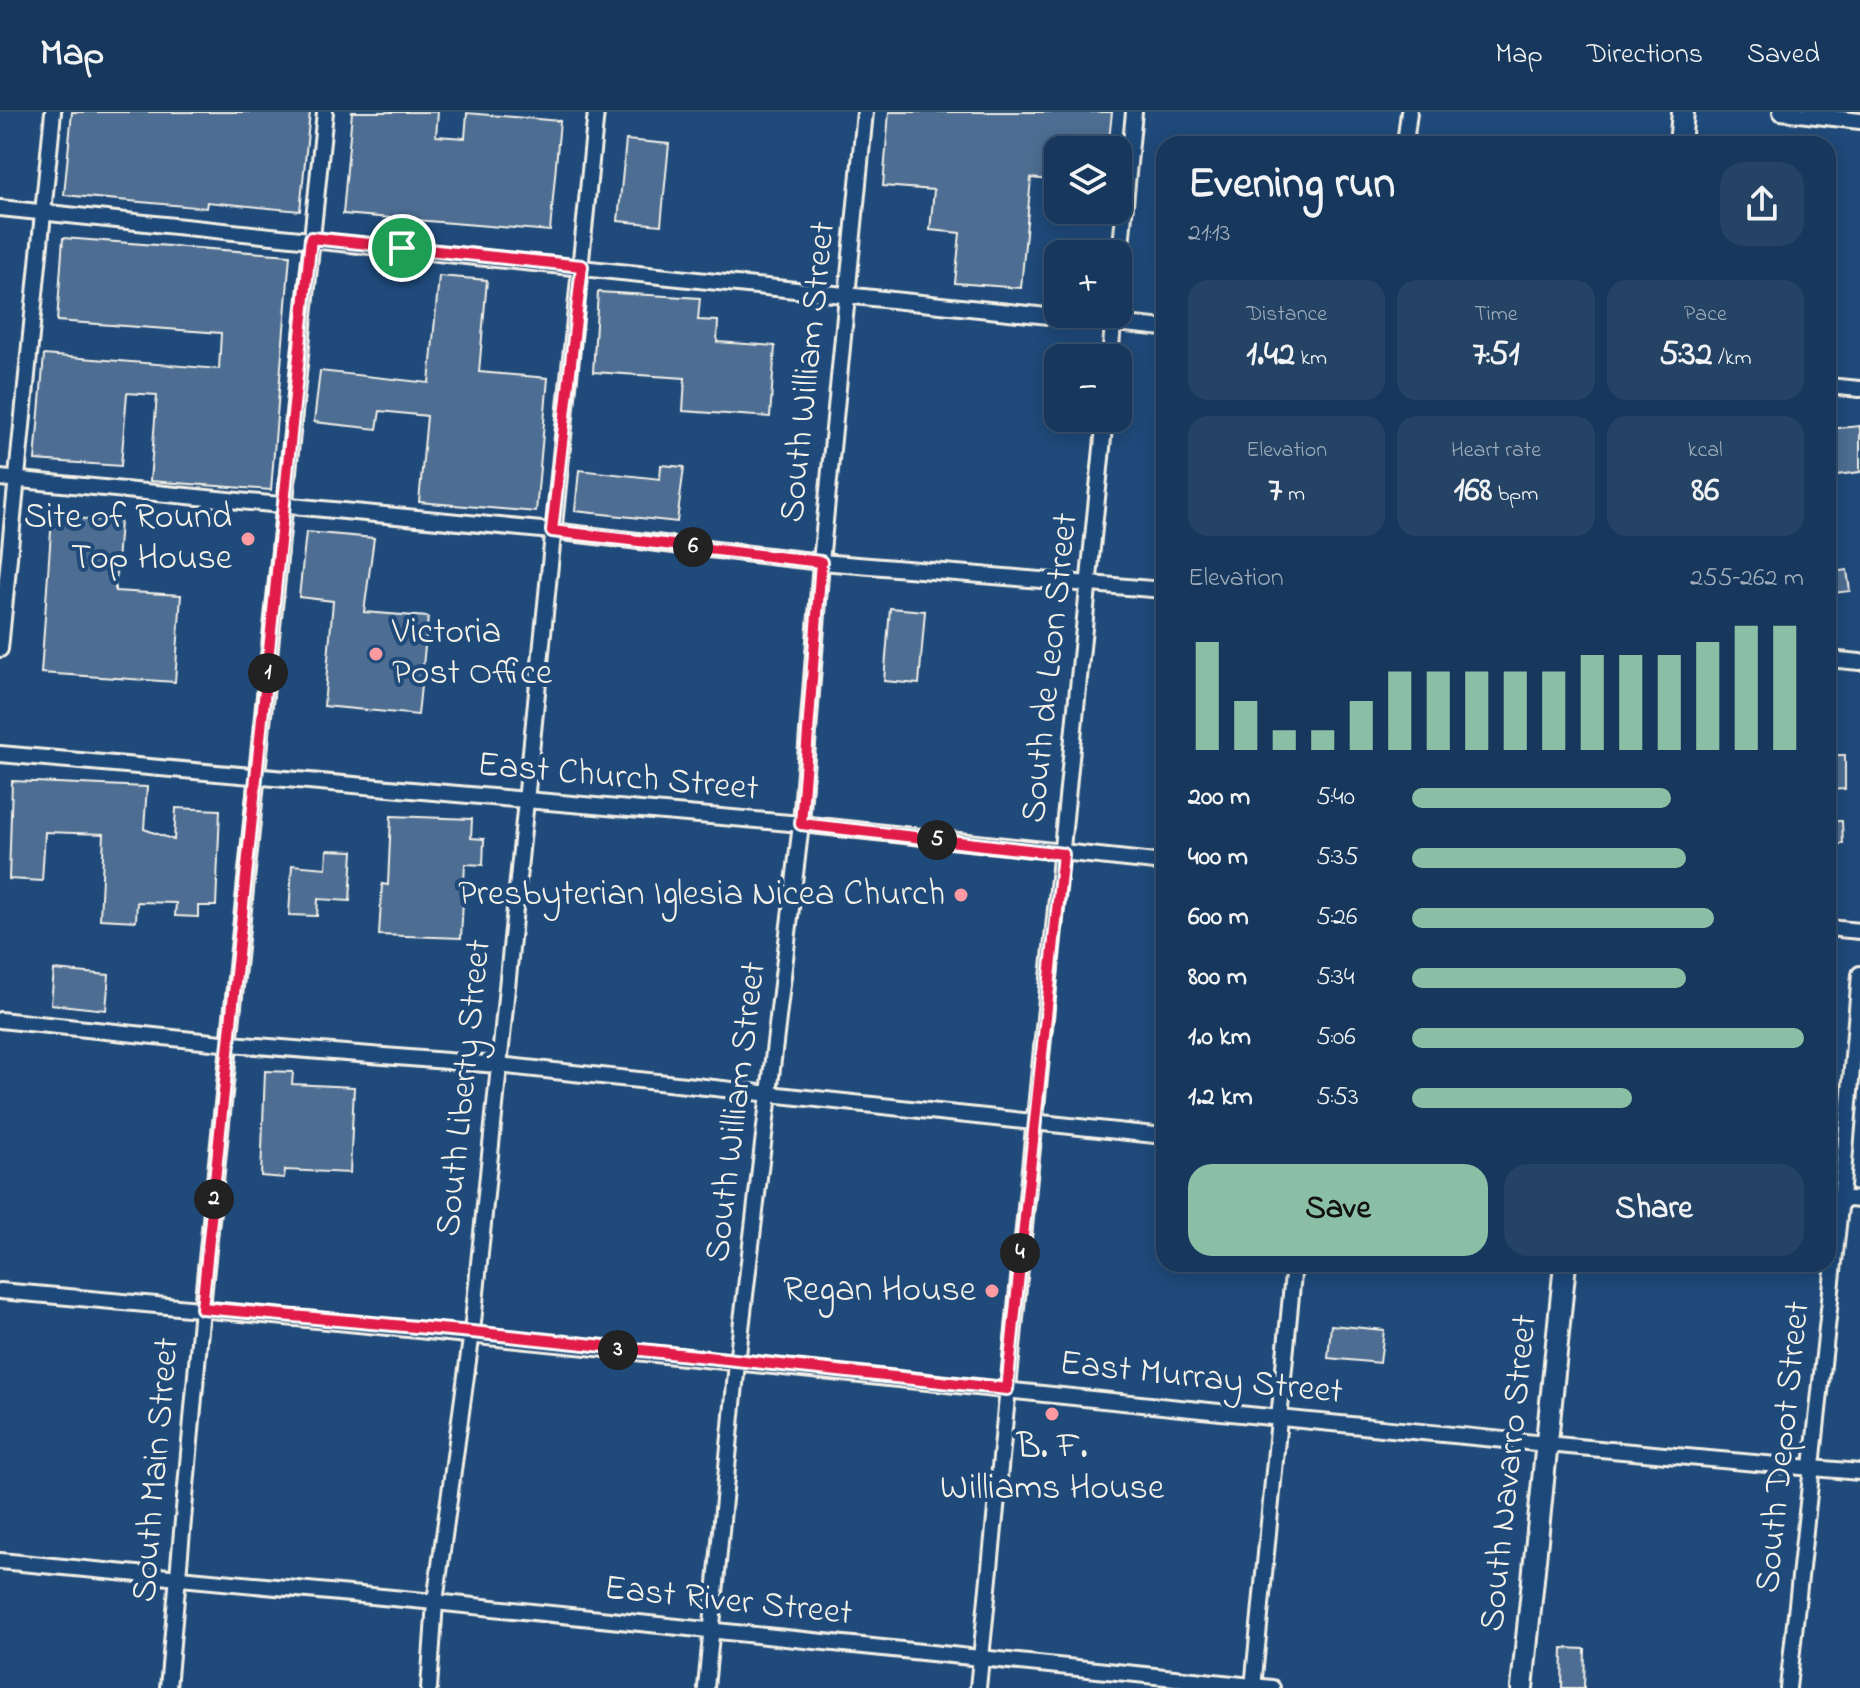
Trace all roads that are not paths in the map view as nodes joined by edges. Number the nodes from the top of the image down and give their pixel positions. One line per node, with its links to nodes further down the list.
1 (53, 112): 13 (street)
2 (325, 112): 14 (street, South Main Street)
3 (596, 112): 16 (street, South Liberty Street)
4 (865, 112): 17 (street, South William Street)
5 (1134, 112): 15 (street)
6 (1409, 112): 10 (street)
7 (1683, 112): 11 (street)
8 (1781, 112): 9 (street)
9 (1860, 121)
10 (1406, 136)
11 (1681, 136)
12 (0, 208): 13 (street)
13 (42, 212): 14 (street); 25 (street)
14 (311, 238): 16 (street); 26 (street, South Main Street)
15 (1122, 240)
16 (582, 266): 17 (street); 27 (street, South Liberty Street)
17 (848, 294): 18 (street); 28 (street, South William Street)
18 (1044, 312)
19 (1132, 322): 20 (street)
20 (1156, 326)
21 (1836, 387): 22 (street)
22 (1860, 389)
23 (1104, 432): 29 (street, South de Leon Street)
24 (0, 478): 25 (street)
25 (16, 480): 26 (street); 31 (street)
26 (286, 507): 27 (street); 35 (street, South Main Street)
27 (552, 531): 28 (street); 36 (street, South Liberty Street)
28 (821, 562): 29 (street); 37 (street, South William Street)
29 (1091, 581): 30 (street); 38 (street, South de Leon Street)
30 (1156, 589)
31 (0, 649)
32 (1836, 660): 33 (street)
33 (1860, 662)
34 (0, 754): 35 (street, East Church Street)
35 (258, 776): 36 (street, East Church Street); 44 (street, South Main Street)
36 (523, 801): 37 (street, East Church Street); 45 (street, South Liberty Street)
37 (801, 824): 38 (street, East Church Street); 46 (street, South William Street)
38 (1063, 854): 39 (street, East Church Street); 47 (street, South de Leon Street)
39 (1156, 862)
40 (1836, 929): 41 (street)
41 (1860, 931)
42 (1860, 974): 49 (street, South Depot Street)
43 (0, 1020): 44 (street)
44 (231, 1044): 45 (street); 56 (street, South Main Street)
45 (498, 1065): 46 (street); 57 (street, South Liberty Street)
46 (769, 1094): 47 (street); 58 (street, South William Street)
47 (1032, 1121): 48 (street); 59 (street, South de Leon Street)
48 (1156, 1135)
49 (1836, 1189)
50 (1836, 1198): 51 (street)
51 (1860, 1200)
52 (1293, 1272): 60 (street)
53 (1564, 1272): 61 (street, South Navarro Street)
54 (1828, 1272): 62 (street, South Depot Street)
55 (0, 1291): 56 (street, East Murray Street)
56 (202, 1308): 57 (street, East Murray Street); 65 (street, South Main Street)
57 (472, 1332): 58 (street, East Murray Street); 66 (street, South Liberty Street)
58 (737, 1363): 59 (street, East Murray Street); 67 (street, South William Street)
59 (1007, 1389): 60 (street, East Murray Street); 68 (street, South de Leon Street)
60 (1279, 1418): 61 (street, East Murray Street); 69 (street)
61 (1547, 1443): 62 (street, East Murray Street); 75 (street, South Navarro Street)
62 (1811, 1468): 63 (street, East Murray Street); 76 (street, South Depot Street)
63 (1860, 1472)
64 (0, 1561): 65 (street, East River Street)
65 (179, 1578): 66 (street, East River Street); 70 (street, South Main Street)
66 (435, 1602): 67 (street, East River Street); 71 (street, South Liberty Street)
67 (711, 1630): 68 (street, East River Street); 72 (street, South William Street)
68 (980, 1659): 69 (street, East River Street); 73 (street, South de Leon Street)
69 (1253, 1687): 74 (street, East River Street)
70 (168, 1688)
71 (429, 1688)
72 (706, 1688)
73 (978, 1688)
74 (1272, 1688)
75 (1522, 1688)
76 (1788, 1688)

